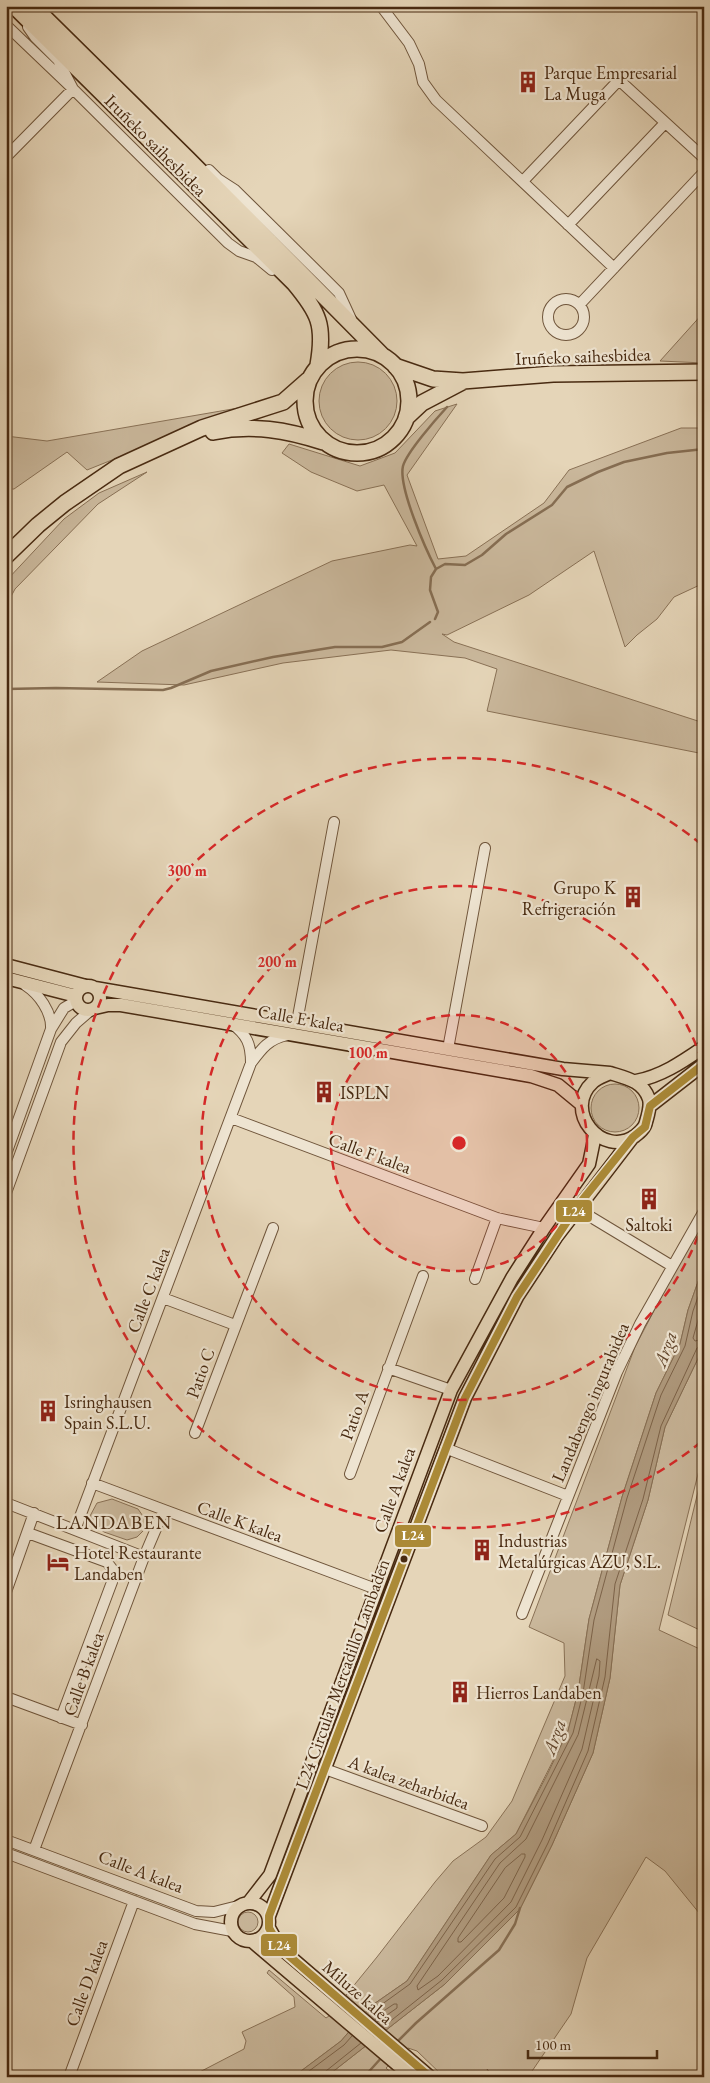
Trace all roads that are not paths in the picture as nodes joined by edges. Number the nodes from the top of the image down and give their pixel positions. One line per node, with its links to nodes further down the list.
1 (33, 6): 15 (highway, Iruñeko saihesbidea)
2 (380, 6): 10 (street)
3 (14, 7): 5 (street, Iruñeko saihesbidea); 13 (highway, Iruñeko saihesbidea)
4 (6, 25): 5 (street)
5 (73, 89): 7 (street); 13 (street, Iruñeko saihesbidea)
6 (665, 123): 8 (street); 10 (street); 11 (street)
7 (6, 157)
8 (704, 158)
9 (704, 172): 12 (street)
10 (523, 182): 11 (street)
11 (568, 225): 12 (street)
12 (614, 268): 14 (street)
13 (294, 283): 16 (highway, Iruñeko saihesbidea)
14 (580, 304)
15 (382, 355): 16 (highway); 17 (highway)
16 (318, 365): 19 (highway)
17 (395, 366): 20 (highway, Iruñeko saihesbidea); 21 (highway)
18 (704, 372): 20 (highway, Iruñeko saihesbidea)
19 (308, 380): 22 (highway); 23 (highway)
20 (463, 381): 21 (highway, Iruñeko saihesbidea)
21 (406, 418): 23 (highway)
22 (173, 441): 23 (highway); 24 (highway)
23 (326, 443)
24 (6, 556)
25 (334, 822): 33 (street, Calle E kalea)
26 (485, 848): 36 (street)
27 (6, 965): 29 (main road, Calle E kalea)
28 (12, 979): 30 (main road); 34 (street)
29 (91, 987): 30 (main road); 31 (main road); 33 (main road, Calle E kalea)
30 (76, 998): 31 (main road); 34 (street)
31 (93, 1009): 32 (main road, Calle E kalea); 47 (street)
32 (231, 1024): 33 (main road, Calle E kalea); 37 (street)
33 (294, 1028): 36 (main road, Calle E kalea); 37 (street); 41 (main road, Calle E kalea)
34 (51, 1029): 46 (street)
35 (704, 1046): 40 (main road)
36 (448, 1049): 39 (main road, Calle E kalea)
37 (251, 1063): 43 (street, Calle C kalea)
38 (704, 1064): 42 (main road)
39 (610, 1073): 40 (main road); 41 (main road)
40 (636, 1081): 42 (main road)
41 (581, 1104): 44 (main road)
42 (650, 1106): 45 (main road)
43 (231, 1118): 50 (street, Calle F kalea); 56 (street, Calle C kalea)
44 (595, 1135): 45 (main road); 52 (main road, Calle A kalea)
45 (633, 1137): 48 (main road, L24 Circular Mercadillo Lambaden)
46 (6, 1154)
47 (6, 1192)
48 (576, 1208): 53 (street); 61 (main road, L24 Circular Mercadillo Lambaden)
49 (704, 1211): 53 (street, Landabengo ingurabidea)
50 (497, 1218): 52 (street, Calle F kalea); 55 (street)
51 (273, 1228): 57 (street, Patio C)
52 (544, 1228): 59 (main road, Calle A kalea)
53 (672, 1266): 64 (street, Landabengo ingurabidea)
54 (423, 1276): 58 (street, Patio A)
55 (475, 1279)
56 (163, 1298): 57 (street); 63 (street, Calle C kalea)
57 (235, 1325): 60 (street, Patio C)
58 (388, 1368): 59 (street); 62 (street, Patio A)
59 (451, 1390): 72 (main road, Calle A kalea)
60 (196, 1433)
61 (445, 1448): 64 (street, Calle A kalea); 70 (main road, L24 Circular Mercadillo Lambaden)
62 (350, 1474)
63 (92, 1483): 66 (street, Calle K kalea); 68 (street, Calle C kalea)
64 (568, 1496): 74 (street, Landabengo ingurabidea)
65 (6, 1503): 67 (street)
66 (164, 1510): 71 (street, Calle B kalea); 72 (street, Calle K kalea)
67 (34, 1513): 68 (street); 69 (street)
68 (75, 1530): 71 (street)
69 (28, 1533): 73 (street); 77 (street)
70 (407, 1548): 72 (main road); 75 (main road, L24 Circular Mercadillo Lambaden)
71 (144, 1557): 78 (street, Calle B kalea)
72 (376, 1589): 75 (main road); 86 (main road, Calle A kalea)
73 (6, 1592)
74 (522, 1614)
75 (374, 1637): 79 (main road, L24 Circular Mercadillo Lambaden)
76 (6, 1697): 77 (street)
77 (61, 1718): 78 (street)
78 (82, 1725): 82 (street, Calle B kalea)
79 (325, 1769): 80 (street, A kalea zeharbidea); 87 (main road, L24 Circular Mercadillo Lambaden)
80 (482, 1826)
81 (6, 1840): 82 (street)
82 (34, 1850): 83 (street); 84 (street); 86 (street, Calle A kalea)
83 (6, 1853): 84 (street, Calle A kalea)
84 (65, 1875): 85 (street, Calle A kalea)
85 (134, 1901): 88 (street, Calle A kalea); 92 (street, Calle D kalea)
86 (243, 1904): 87 (main road); 88 (main road)
87 (269, 1922): 89 (main road); 90 (main road, Miluze kalea)
88 (232, 1931): 89 (main road)
89 (254, 1942): 90 (main road, Miluze kalea)
90 (338, 2005): 91 (main road, Miluze kalea)
91 (401, 2060): 93 (main road, Miluze kalea); 94 (main road, Miluze kalea)
92 (69, 2077)
93 (412, 2077)
94 (430, 2077)

